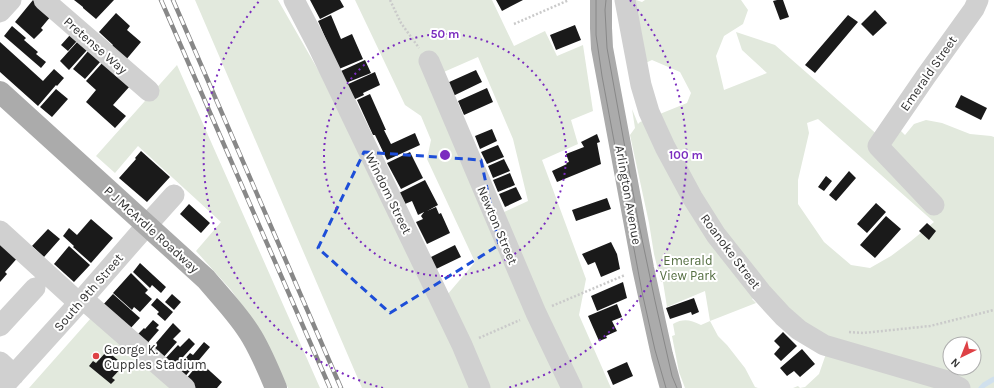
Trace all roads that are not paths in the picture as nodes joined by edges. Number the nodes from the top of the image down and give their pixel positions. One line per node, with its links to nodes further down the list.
1 (11, 0): 7 (street)
2 (44, 0): 9 (street, Pretense Way)
3 (294, 0): 21 (street, Windom Street)
4 (601, 0): 23 (main road, Arlington Avenue)
5 (625, 0): 24 (street, Roanoke Street)
6 (978, 0): 12 (street, Emerald Street)
7 (0, 12)
8 (429, 61): 22 (street, Newton Street)
9 (148, 91)
10 (0, 92): 13 (main road, P J McArdle Roadway)
11 (174, 195): 13 (street, South 9th Street)
12 (934, 205)
13 (147, 224): 16 (street, South 9th Street); 20 (main road, P J McArdle Roadway)
14 (0, 231): 16 (street)
15 (35, 288): 17 (street)
16 (81, 301): 18 (street, South 9th Street); 19 (street)
17 (0, 326)
18 (5, 375)
19 (185, 388)
20 (276, 388)
21 (480, 388)
22 (572, 388)
23 (671, 388)
24 (960, 388)

